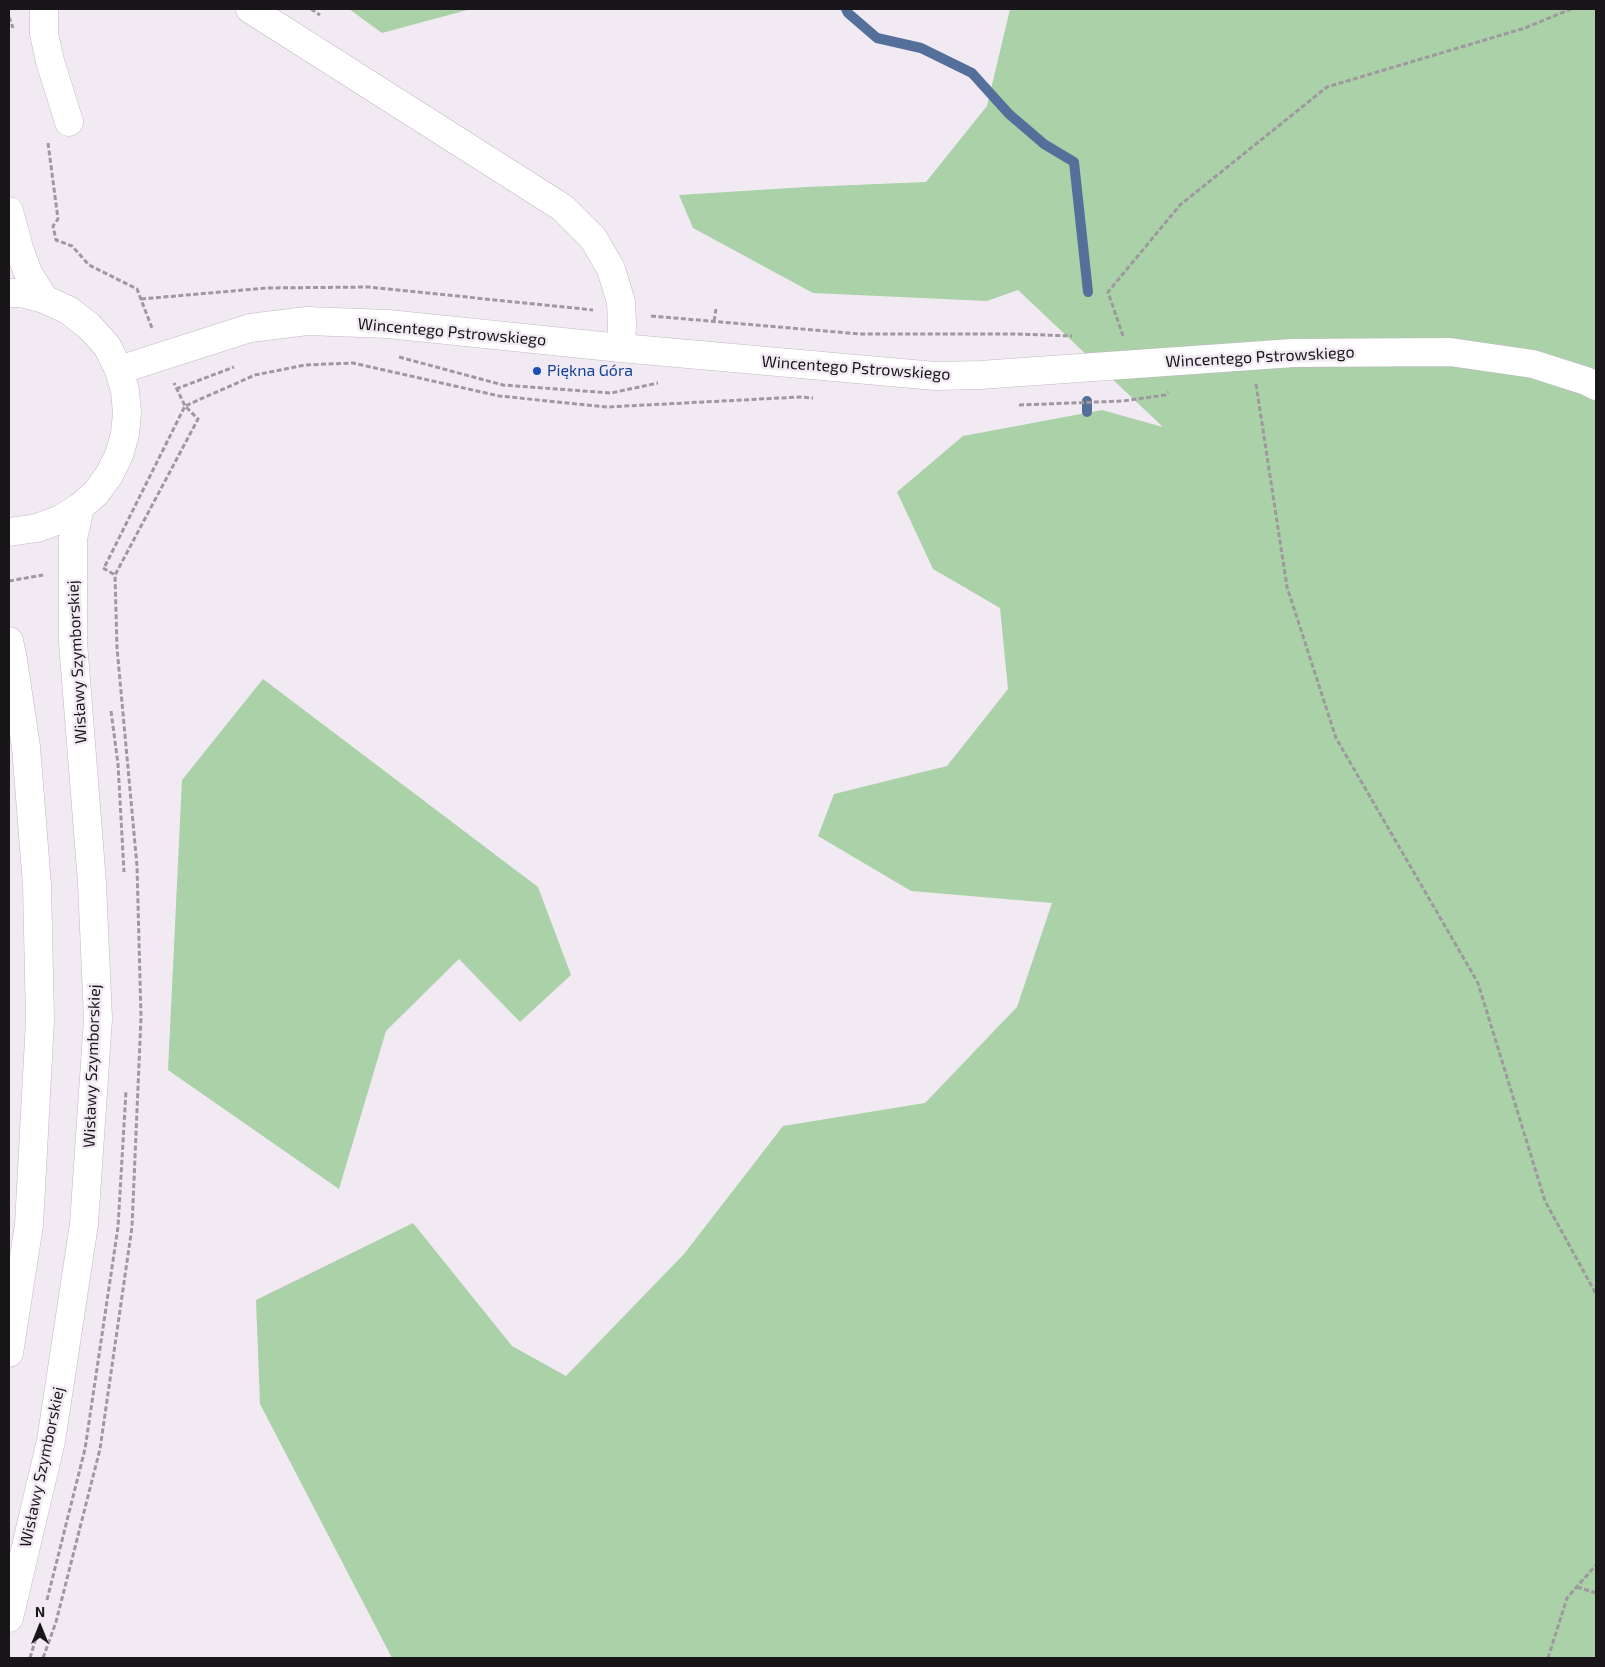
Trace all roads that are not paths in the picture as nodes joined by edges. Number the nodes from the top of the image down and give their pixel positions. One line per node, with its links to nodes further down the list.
1 (44, 9): 3 (main road)
2 (250, 9): 7 (main road)
3 (58, 128)
4 (9, 211): 6 (main road)
5 (9, 293): 6 (main road)
6 (44, 299): 8 (main road)
7 (620, 348): 8 (main road, Wincentego Pstrowskiego); 9 (main road, Wincentego Pstrowskiego)
8 (119, 370): 10 (main road)
9 (1596, 386)
10 (80, 507): 11 (main road); 14 (main road, Wisławy Szymborskiej)
11 (9, 532)
12 (9, 641): 13 (main road)
13 (9, 1353)
14 (9, 1618)

